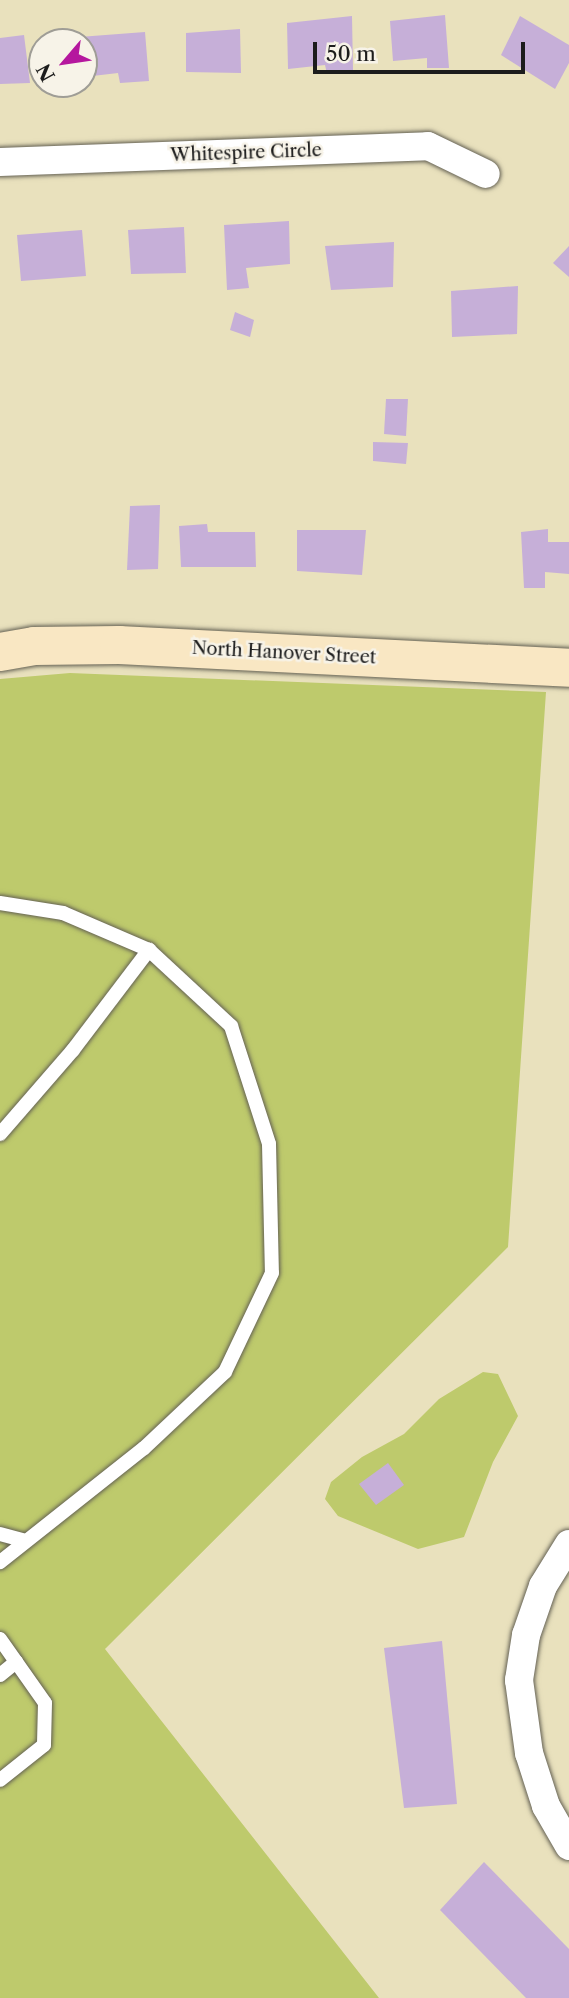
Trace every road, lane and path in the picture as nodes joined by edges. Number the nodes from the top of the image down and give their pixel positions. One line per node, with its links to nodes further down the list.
1 (0, 162): 2 (street, Whitespire Circle)
2 (486, 174)
3 (0, 652): 4 (street, North Hanover Street)
4 (569, 667)
5 (0, 903): 6 (lane)
6 (149, 950): 7 (lane); 9 (lane)
7 (0, 1134)
8 (0, 1534): 9 (lane)
9 (23, 1541): 11 (lane)
10 (569, 1544): 16 (street)
11 (0, 1562)
12 (0, 1639): 13 (lane)
13 (16, 1662): 14 (lane); 15 (lane)
14 (0, 1675)
15 (0, 1780)
16 (569, 1846)

